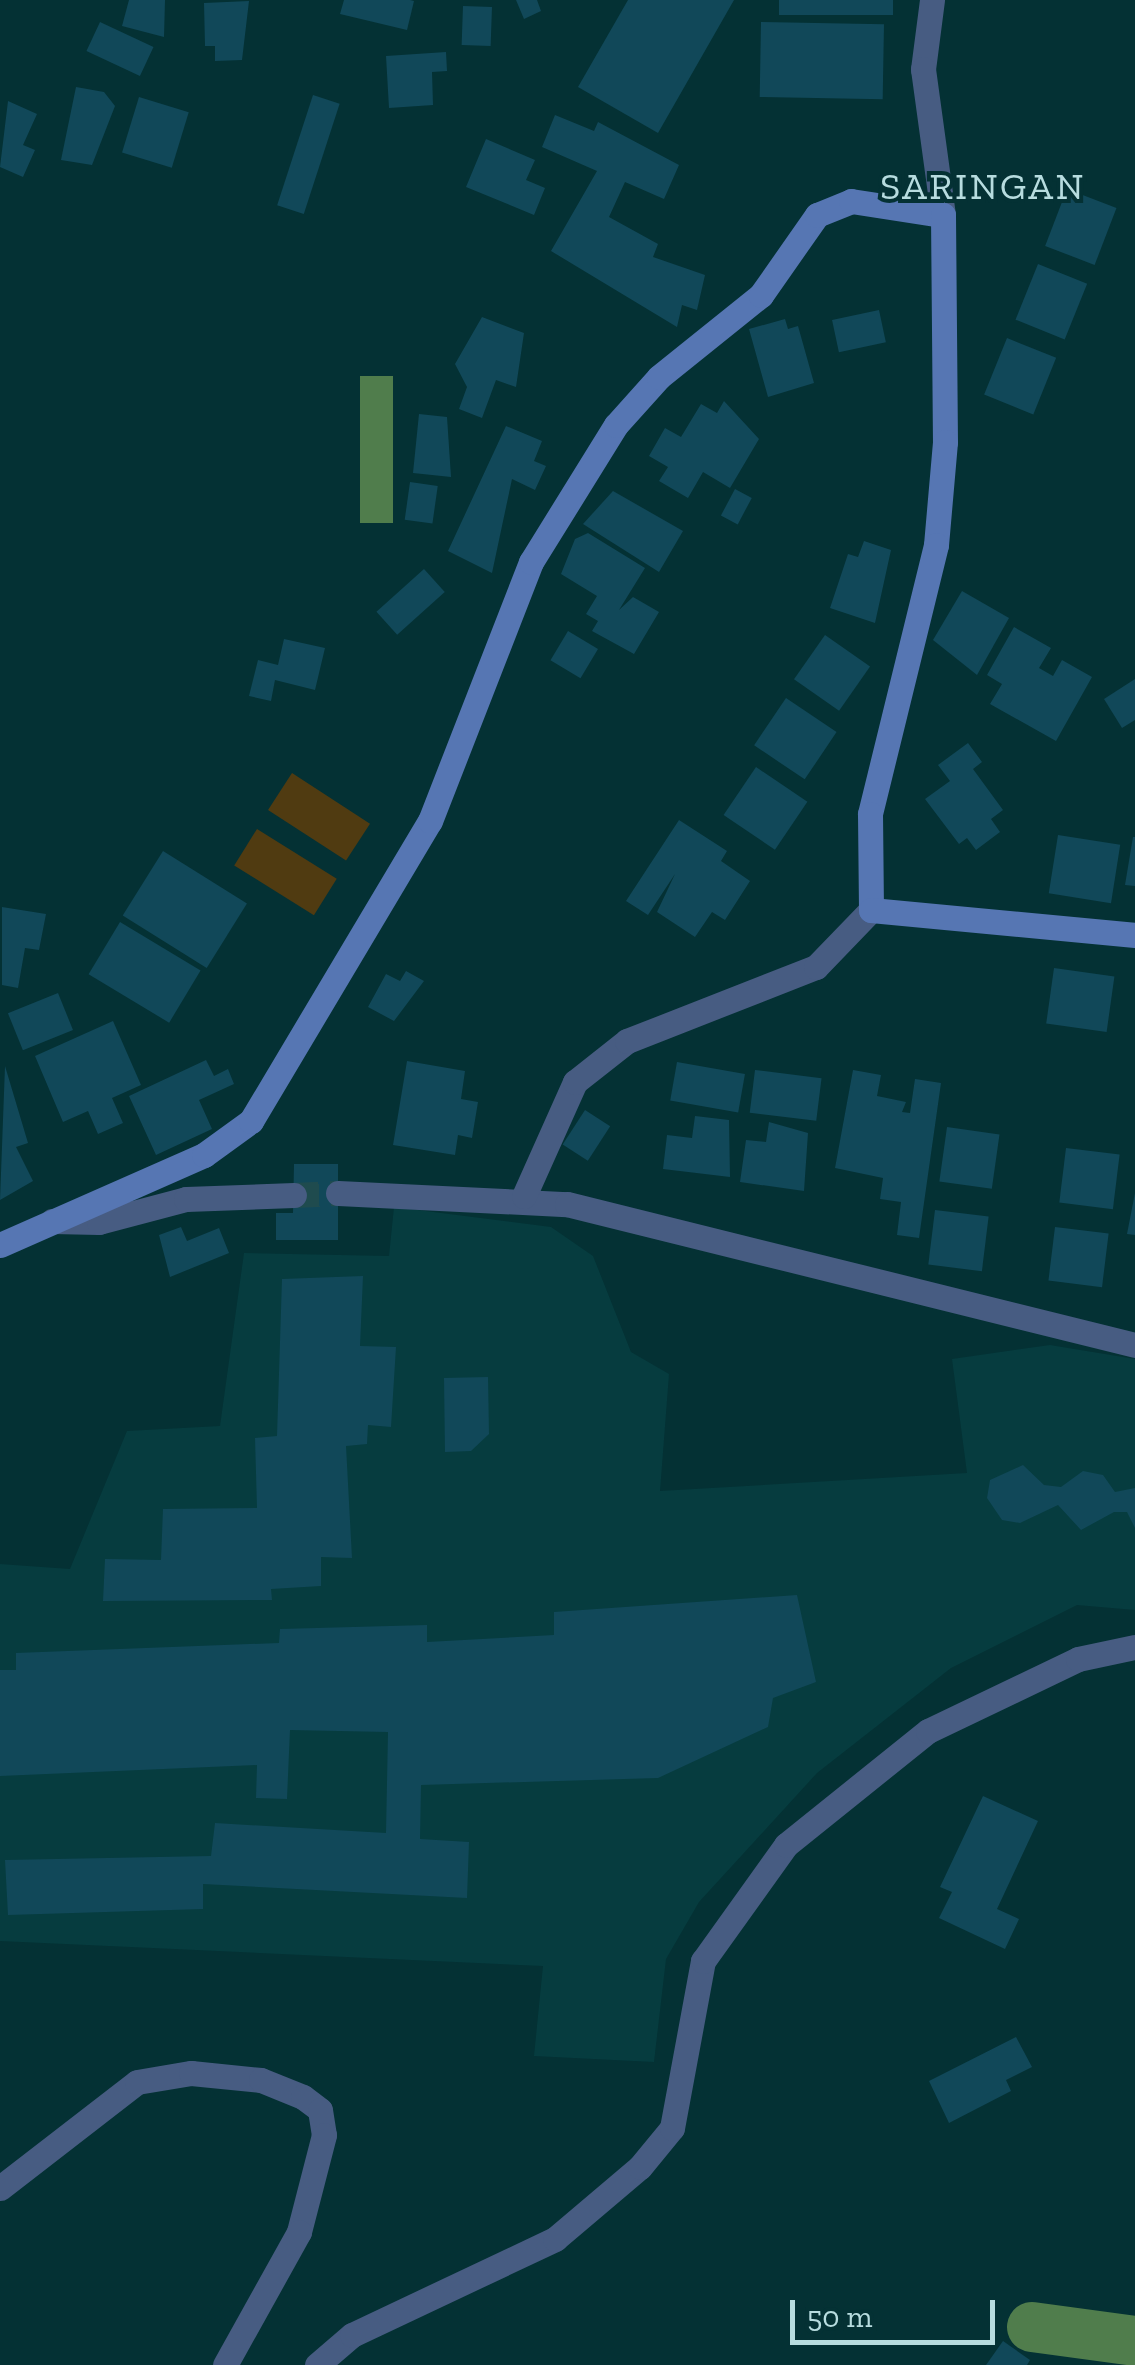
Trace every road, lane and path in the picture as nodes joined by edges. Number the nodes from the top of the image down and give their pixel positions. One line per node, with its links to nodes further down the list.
1 (932, 0): 2 (street)
2 (943, 215): 3 (main road); 8 (main road)
3 (872, 910): 4 (main road); 7 (street)
4 (1135, 935)
5 (338, 1193): 7 (street)
6 (294, 1196): 8 (street)
7 (524, 1196): 10 (street)
8 (50, 1221): 9 (main road)
9 (0, 1245)
10 (1135, 1345)
11 (1135, 1648): 14 (street)
12 (0, 2188): 13 (street)
13 (225, 2365)
14 (318, 2365)

